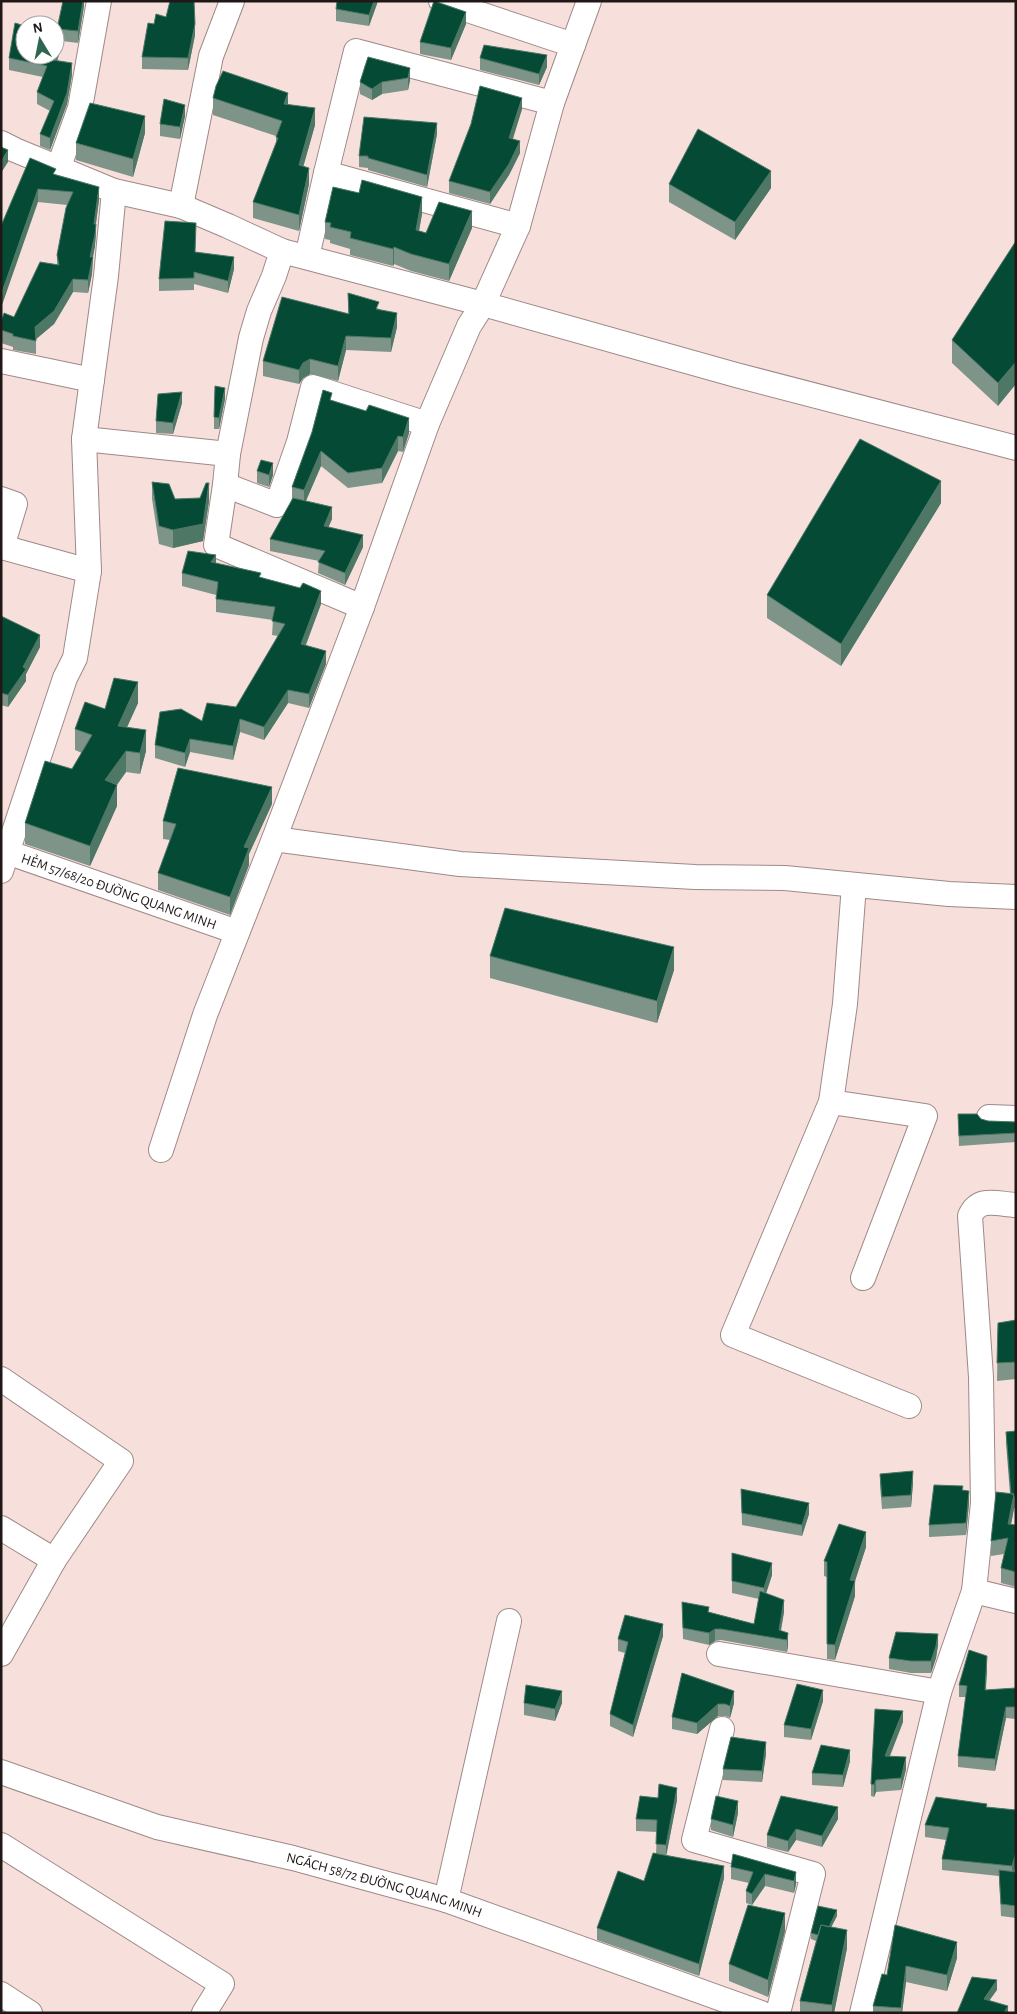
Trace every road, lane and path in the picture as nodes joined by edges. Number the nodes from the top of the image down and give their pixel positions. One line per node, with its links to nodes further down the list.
1 (99, 1): 8 (street)
2 (232, 1): 11 (street)
3 (441, 1): 5 (street)
4 (588, 1): 5 (street)
5 (573, 45): 6 (street)
6 (552, 103): 9 (street); 12 (street)
7 (1, 143): 8 (street)
8 (58, 169): 10 (street)
9 (326, 173): 12 (street); 14 (street)
10 (114, 191): 11 (street); 17 (street)
11 (181, 206): 13 (street)
12 (518, 226): 15 (street)
13 (282, 251): 14 (street); 21 (street)
14 (308, 257): 15 (street)
15 (483, 304): 18 (street); 20 (street)
16 (1, 361): 17 (street)
17 (92, 380): 19 (street)
18 (427, 424): 22 (street); 25 (street)
19 (84, 439): 21 (street); 24 (street)
20 (1016, 448)
21 (228, 454): 22 (street)
22 (225, 485): 25 (street)
23 (1, 499): 24 (street)
24 (89, 571): 27 (street)
25 (362, 607): 26 (street)
26 (274, 840): 28 (street); 30 (street)
27 (3, 857): 30 (street, HẺM 57/68/20 ĐƯỜNG QUANG MINH)
28 (854, 885): 29 (street); 31 (street)
29 (1016, 897)
30 (237, 932): 34 (street)
31 (830, 1102): 36 (street); 38 (street)
32 (989, 1117): 33 (street)
33 (1016, 1118)
34 (161, 1150)
35 (1016, 1206): 41 (street)
36 (862, 1278)
37 (1, 1379): 40 (street)
38 (909, 1406)
39 (1, 1528): 40 (street)
40 (54, 1560): 44 (street)
41 (974, 1591): 42 (street); 46 (street)
42 (1016, 1601)
43 (509, 1620): 50 (street)
44 (1, 1654)
45 (719, 1654): 46 (street)
46 (939, 1692): 56 (street)
47 (722, 1729): 55 (street)
48 (1, 1772): 50 (street, NGÁCH 58/72 ĐƯỜNG QUANG MINH)
49 (1, 1845): 53 (street)
50 (446, 1900): 54 (street, NGÁCH 58/72 ĐƯỜNG QUANG MINH)
51 (1, 1994): 52 (street)
52 (30, 2013)
53 (204, 2013)
54 (761, 2013)
55 (778, 2013)
56 (862, 2013)

